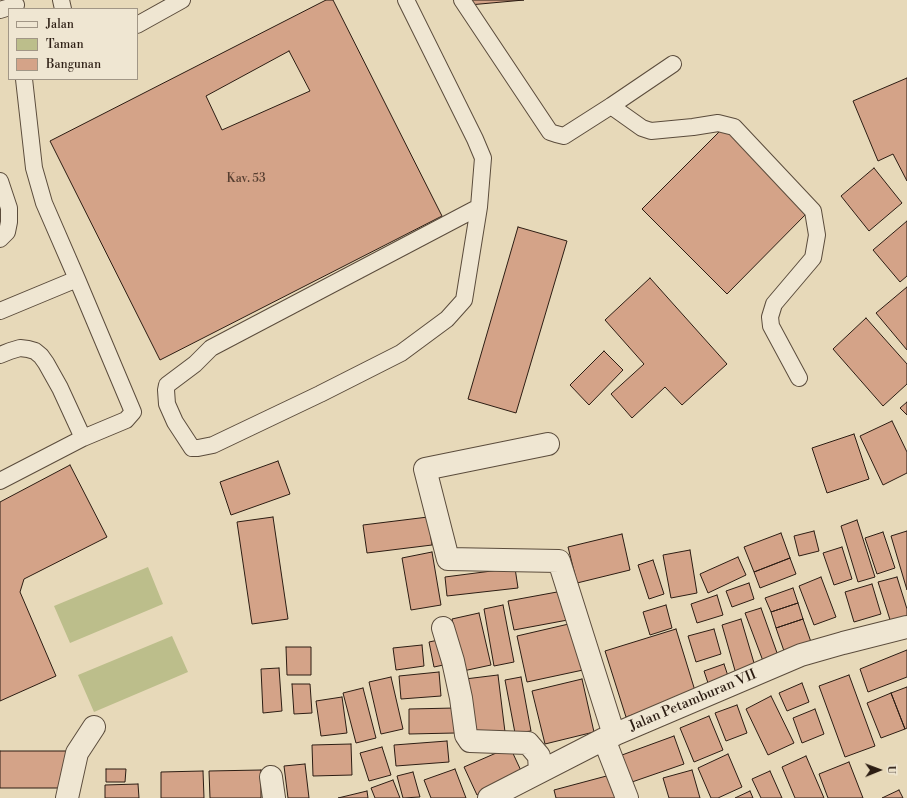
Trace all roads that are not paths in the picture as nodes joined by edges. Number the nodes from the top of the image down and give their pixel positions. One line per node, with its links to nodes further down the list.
1 (182, 0): 6 (lane)
2 (406, 0): 11 (lane)
3 (462, 0): 9 (lane)
4 (16, 5): 5 (lane)
5 (0, 10)
6 (138, 24)
7 (673, 64): 9 (lane)
8 (24, 80): 13 (lane)
9 (611, 106): 16 (lane)
10 (0, 181): 12 (lane)
11 (479, 207): 11 (lane)
12 (0, 239)
13 (78, 279): 14 (lane); 17 (lane)
14 (0, 311)
15 (0, 356): 17 (lane)
16 (800, 378)
17 (83, 438): 19 (lane)
18 (548, 444): 23 (street)
19 (0, 481)
20 (907, 627): 23 (street, Jalan Petamburan VII)
21 (444, 628): 24 (street)
22 (94, 727): 26 (street)
23 (609, 737): 24 (street, Jalan Petamburan VII); 29 (street)
24 (540, 772): 28 (street, Jalan Petamburan VII)
25 (271, 777): 27 (street)
26 (67, 798)
27 (274, 798)
28 (489, 798)
29 (627, 798)

